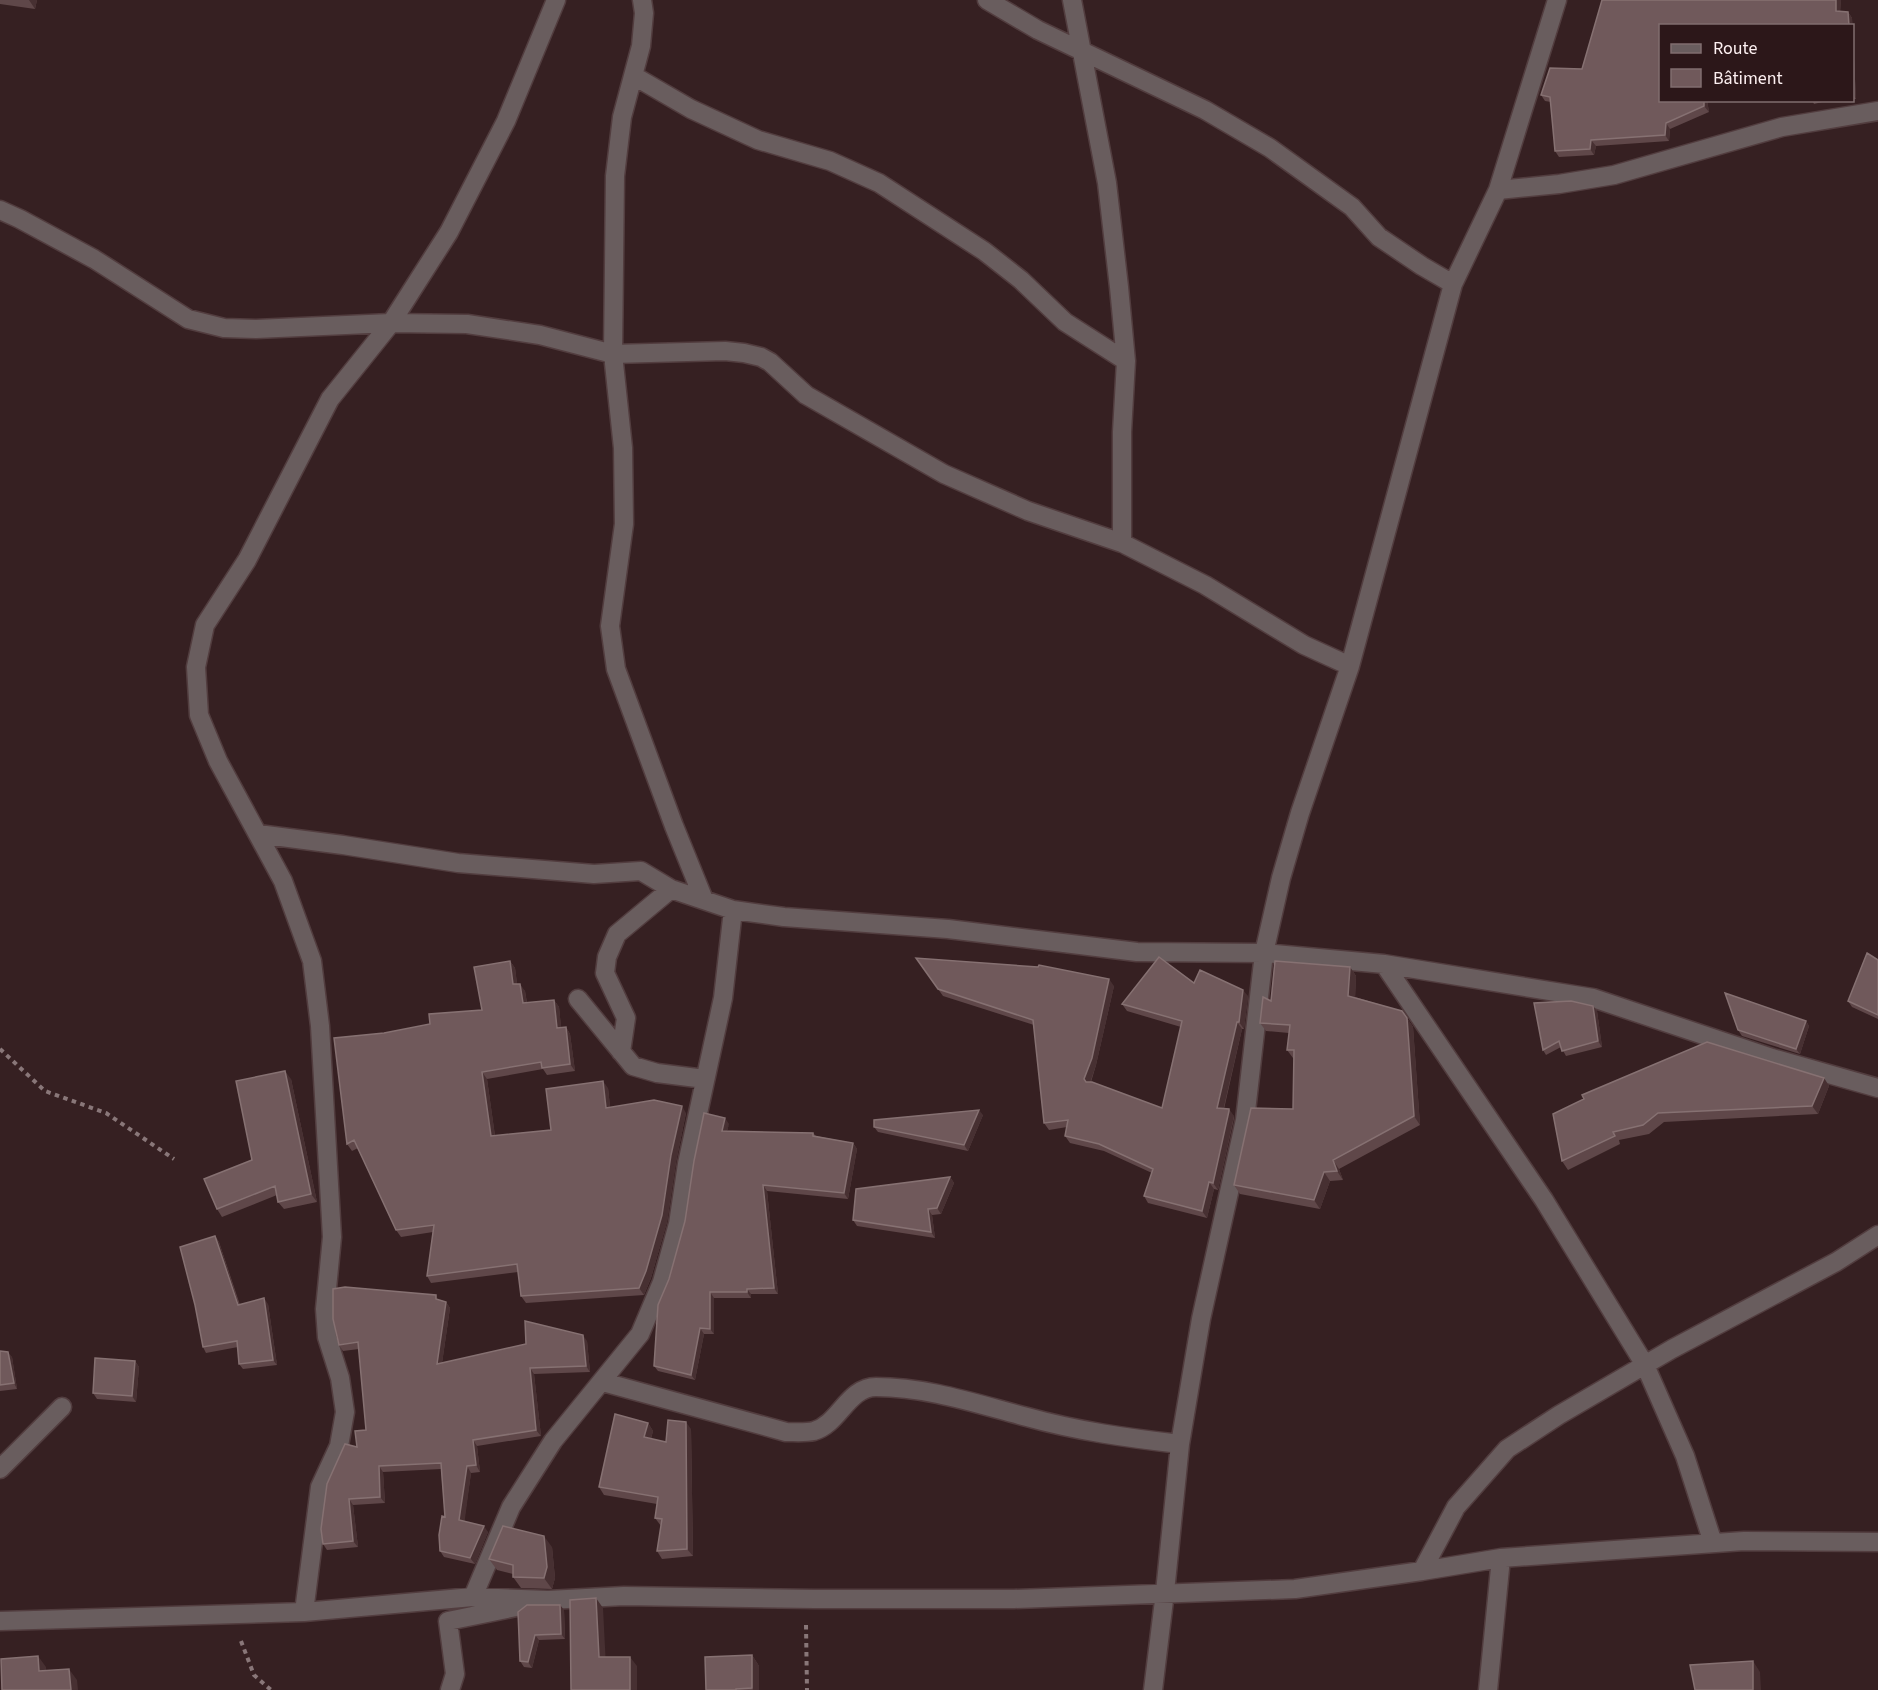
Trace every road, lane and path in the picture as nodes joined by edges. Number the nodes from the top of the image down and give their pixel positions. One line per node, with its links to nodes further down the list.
1 (556, 0): 12 (street)
2 (642, 0): 7 (street)
3 (987, 0): 6 (street)
4 (1072, 0): 6 (street)
5 (1557, 0): 9 (street)
6 (1081, 50): 11 (street); 14 (street)
7 (634, 76): 13 (street); 14 (street)
8 (1878, 111): 9 (street)
9 (1498, 190): 11 (street)
10 (0, 210): 12 (street)
11 (1453, 284): 16 (street)
12 (391, 323): 13 (street); 17 (street)
13 (613, 354): 15 (street); 19 (street)
14 (1126, 361): 15 (street)
15 (1122, 543): 16 (street)
16 (1350, 666): 21 (street)
17 (258, 834): 18 (street); 43 (street)
18 (671, 889): 19 (street); 25 (street)
19 (704, 900): 20 (street)
20 (733, 910): 21 (street); 26 (street)
21 (1264, 953): 22 (street); 33 (street)
22 (1384, 964): 27 (street); 30 (street)
23 (578, 999): 25 (street)
24 (0, 1049): 28 (path)
25 (621, 1052): 26 (street)
26 (705, 1079): 31 (street)
27 (1878, 1088)
28 (174, 1159)
29 (1878, 1235): 30 (street)
30 (1645, 1365): 36 (street); 38 (street)
31 (603, 1382): 33 (street); 40 (street)
32 (62, 1407): 34 (street)
33 (1180, 1444): 39 (street)
34 (0, 1468)
35 (1878, 1542): 36 (street)
36 (1713, 1543): 37 (street)
37 (1501, 1558): 38 (street); 50 (street)
38 (1422, 1571): 39 (street)
39 (1165, 1592): 41 (street); 49 (street)
40 (473, 1596): 42 (street); 43 (street)
41 (805, 1599): 42 (street); 48 (path)
42 (548, 1600): 47 (street)
43 (304, 1612): 44 (street)
44 (232, 1614): 45 (street); 46 (path)
45 (0, 1620)
46 (271, 1690)
47 (450, 1690)
48 (807, 1690)
49 (1153, 1690)
50 (1488, 1690)

